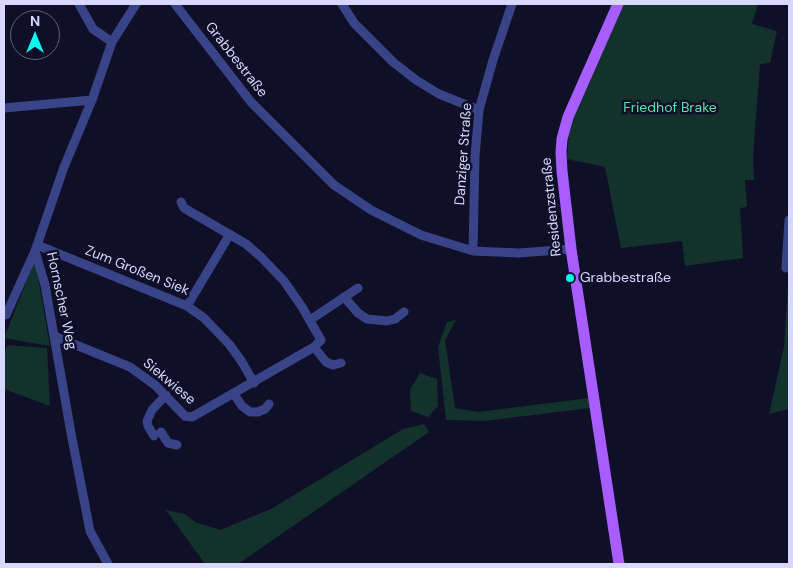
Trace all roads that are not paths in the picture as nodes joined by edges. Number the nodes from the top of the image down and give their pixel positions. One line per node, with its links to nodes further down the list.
1 (79, 4): 7 (street)
2 (136, 4): 7 (street, Hornscher Weg)
3 (175, 4): 16 (street, Grabbestraße)
4 (342, 4): 10 (street)
5 (512, 4): 10 (street, Danziger Straße)
6 (618, 4): 15 (main road, Residenzstraße)
7 (112, 42): 8 (street, Hornscher Weg)
8 (92, 100): 9 (street); 14 (street, Hornscher Weg)
9 (4, 108)
10 (479, 110): 16 (street, Danziger Straße)
11 (181, 202): 13 (street)
12 (789, 220): 17 (street)
13 (230, 234): 20 (street); 23 (street)
14 (36, 248): 20 (street, Zum Großen Siek); 22 (street); 24 (street, Hornscher Weg)
15 (571, 249): 16 (street, Grabbestraße); 33 (main road, Residenzstraße)
16 (472, 251)
17 (786, 268)
18 (358, 288): 19 (street)
19 (344, 297): 21 (street); 23 (street)
20 (187, 306): 27 (street, Zum Großen Siek)
21 (404, 312)
22 (5, 315)
23 (310, 320): 25 (street)
24 (54, 336): 29 (street, Siekwiese); 32 (street, Hornscher Weg)
25 (318, 343): 26 (street); 27 (street, Siekwiese)
26 (341, 363)
27 (254, 382): 28 (street, Siekwiese)
28 (234, 394): 29 (street, Siekwiese); 30 (street)
29 (166, 395): 31 (street)
30 (270, 404)
31 (177, 445)
32 (108, 564)
33 (619, 564)

